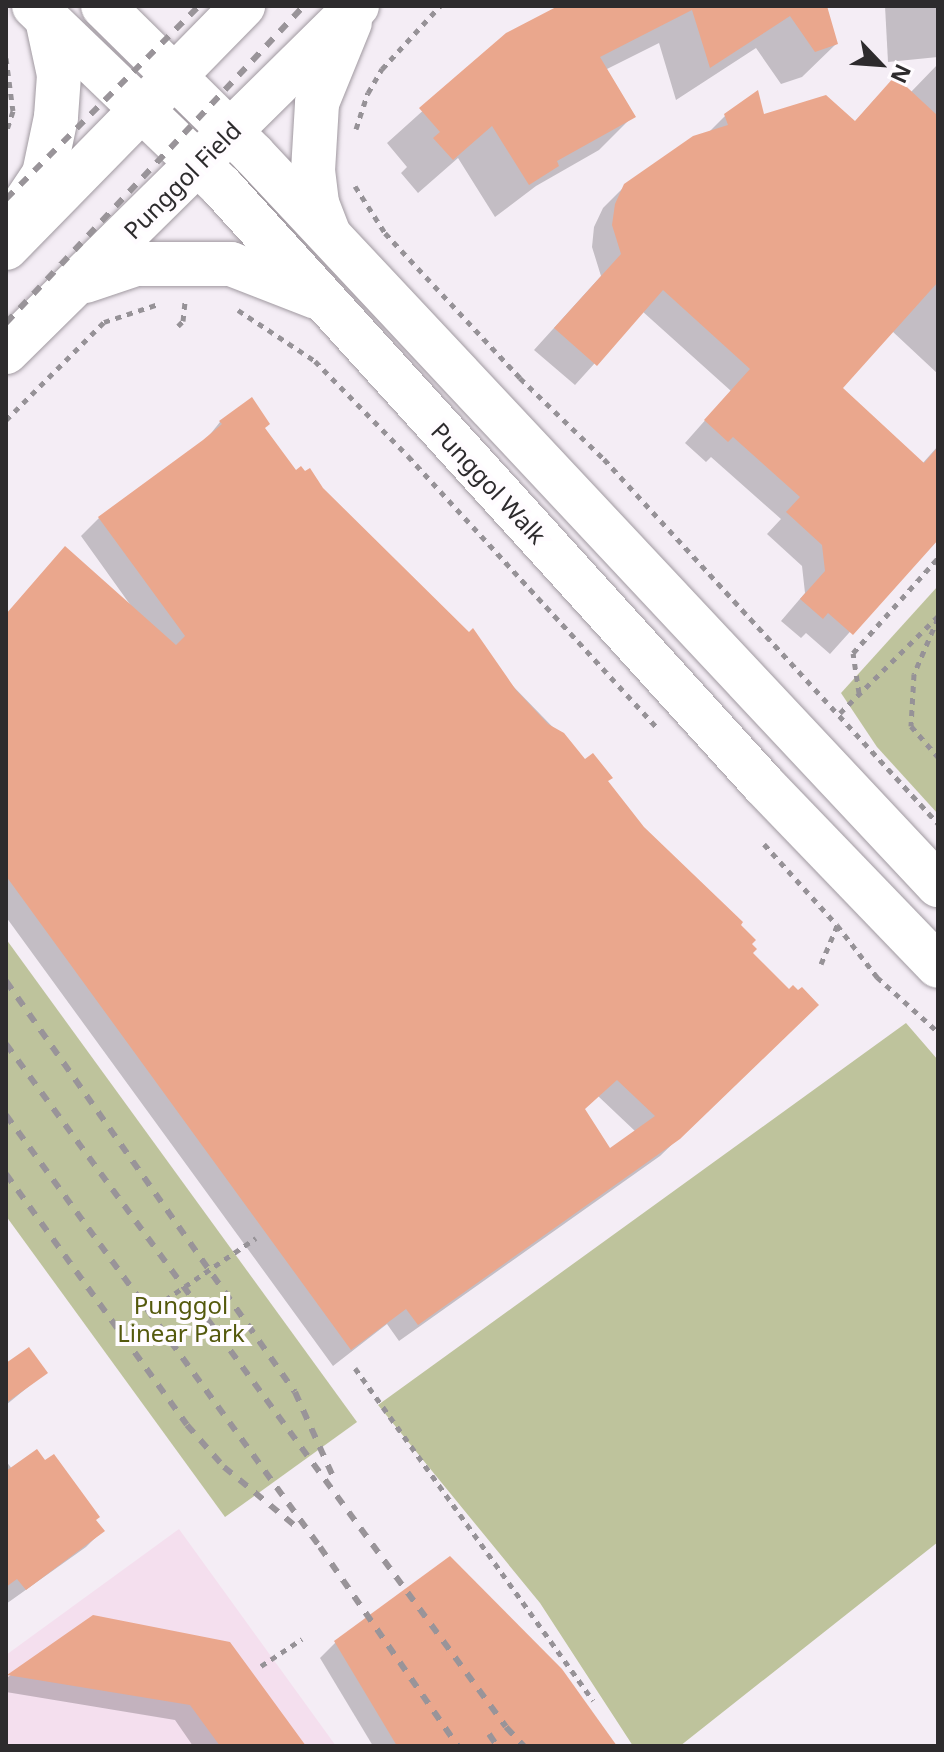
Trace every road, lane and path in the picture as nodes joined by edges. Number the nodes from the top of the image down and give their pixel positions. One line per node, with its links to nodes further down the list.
1 (103, 6): 7 (street)
2 (243, 6): 7 (street)
3 (440, 6): 11 (path)
4 (356, 7): 10 (street, Punggol Field); 11 (street)
5 (40, 12): 8 (street, Punggol Walk); 14 (street)
6 (6, 58): 9 (path)
7 (172, 77): 8 (street); 10 (street)
8 (140, 110): 12 (street, Punggol Walk); 16 (street)
9 (6, 132)
10 (231, 133): 12 (street, Punggol Field); 15 (street)
11 (317, 138): 15 (street)
12 (198, 165): 17 (street, Punggol Field); 18 (street, Punggol Walk)
13 (353, 173): 27 (path)
14 (6, 232)
15 (330, 236): 30 (street)
16 (6, 248)
17 (76, 285): 18 (street); 21 (street, Punggol Field)
18 (322, 299): 33 (street, Punggol Walk)
19 (231, 305): 24 (path)
20 (178, 326): 22 (path)
21 (6, 352)
22 (6, 420)
23 (938, 558): 26 (path)
24 (514, 574)
25 (938, 617): 26 (path); 28 (path)
26 (859, 693): 27 (path)
27 (840, 713): 29 (path)
28 (938, 757)
29 (938, 823)
30 (938, 885)
31 (837, 925): 32 (path)
32 (821, 964)
33 (938, 966)
34 (256, 1238): 35 (path)
35 (165, 1300)
36 (355, 1368): 39 (path)
37 (302, 1639): 38 (path)
38 (261, 1666)
39 (593, 1701)

